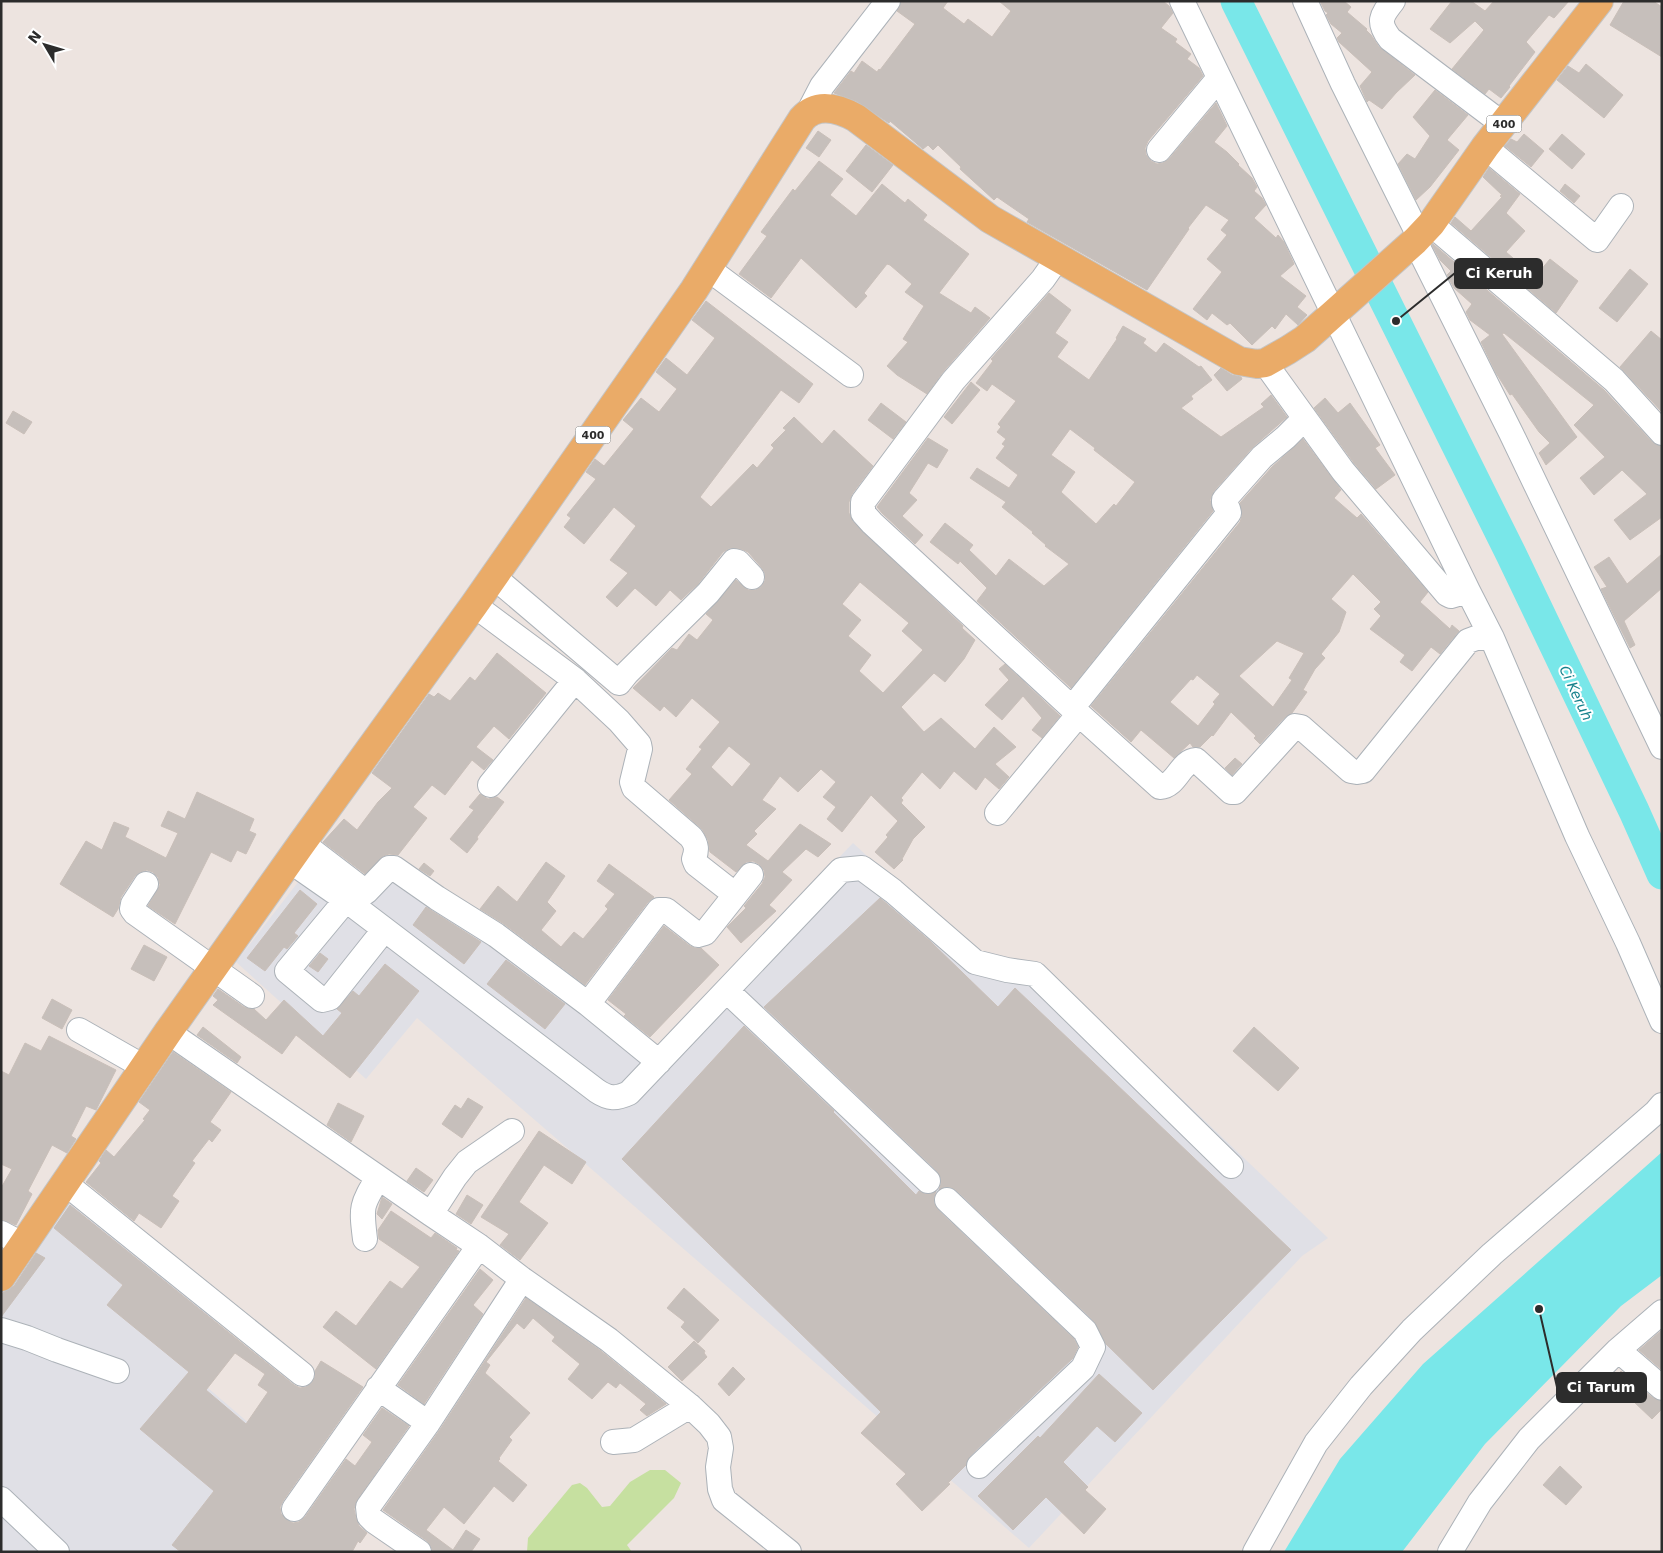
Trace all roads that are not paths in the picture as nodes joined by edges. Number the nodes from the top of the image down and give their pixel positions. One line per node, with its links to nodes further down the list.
1 (888, 1): 7 (street)
2 (1182, 1): 6 (street)
3 (1305, 1): 12 (street)
4 (1393, 1): 8 (street)
5 (1599, 1): 8 (main road, 400)
6 (1219, 78): 10 (street); 15 (street)
7 (809, 111): 13 (main road); 14 (main road, 400)
8 (1504, 125): 9 (main road, 400)
9 (1485, 147): 11 (street); 12 (main road, 400)
10 (1159, 150)
11 (1621, 206)
12 (1419, 237): 15 (main road, 400); 19 (street); 27 (street)
13 (1056, 259): 16 (main road); 26 (street)
14 (707, 268): 17 (street); 20 (main road, 400)
15 (1342, 305): 16 (main road, 400); 22 (street)
16 (1265, 363): 18 (street)
17 (851, 376)
18 (1304, 418): 22 (street); 26 (street)
19 (1662, 433)
20 (494, 577): 21 (street); 23 (main road, 400)
21 (752, 577)
22 (1468, 591): 24 (street)
23 (474, 605): 25 (street); 30 (main road, 400)
24 (1492, 638): 26 (street); 40 (street)
25 (575, 680): 28 (street); 33 (street)
26 (1076, 711): 29 (street)
27 (1662, 747)
28 (490, 785)
29 (997, 813)
30 (296, 852): 34 (street); 36 (main road, 400); 39 (street)
31 (751, 875): 39 (street)
32 (146, 884): 36 (street)
33 (728, 889)
34 (346, 900): 35 (street); 35 (street)
35 (384, 930): 43 (street)
36 (213, 968): 38 (street); 42 (main road, 400)
37 (727, 991): 43 (street); 47 (street); 49 (street)
38 (252, 996)
39 (588, 1004): 43 (street)
40 (1662, 1021)
41 (79, 1030): 44 (street)
42 (168, 1032): 44 (main road, 400); 48 (street)
43 (659, 1062)
44 (144, 1067): 50 (main road, 400)
45 (1662, 1105): 74 (street)
46 (512, 1131): 52 (street)
47 (1231, 1166)
48 (378, 1178): 52 (street); 54 (street)
49 (928, 1182)
50 (65, 1183): 53 (main road, 400); 62 (street)
51 (947, 1200): 68 (street)
52 (431, 1214): 55 (street)
53 (12, 1239): 56 (main road, 400)
54 (365, 1239)
55 (479, 1246): 57 (street); 63 (street)
56 (1, 1276)
57 (522, 1279): 65 (street); 66 (street)
58 (1662, 1312): 60 (street)
59 (1, 1330): 61 (street)
60 (1618, 1350): 64 (street); 75 (street)
61 (117, 1370)
62 (302, 1374)
63 (378, 1388): 66 (street); 70 (street)
64 (1662, 1388)
65 (690, 1406): 67 (street); 73 (street)
66 (428, 1424): 72 (street)
67 (613, 1442)
68 (979, 1466)
69 (1, 1499): 71 (street)
70 (294, 1509)
71 (57, 1552)
72 (419, 1552)
73 (789, 1552)
74 (1255, 1552)
75 (1450, 1552)

